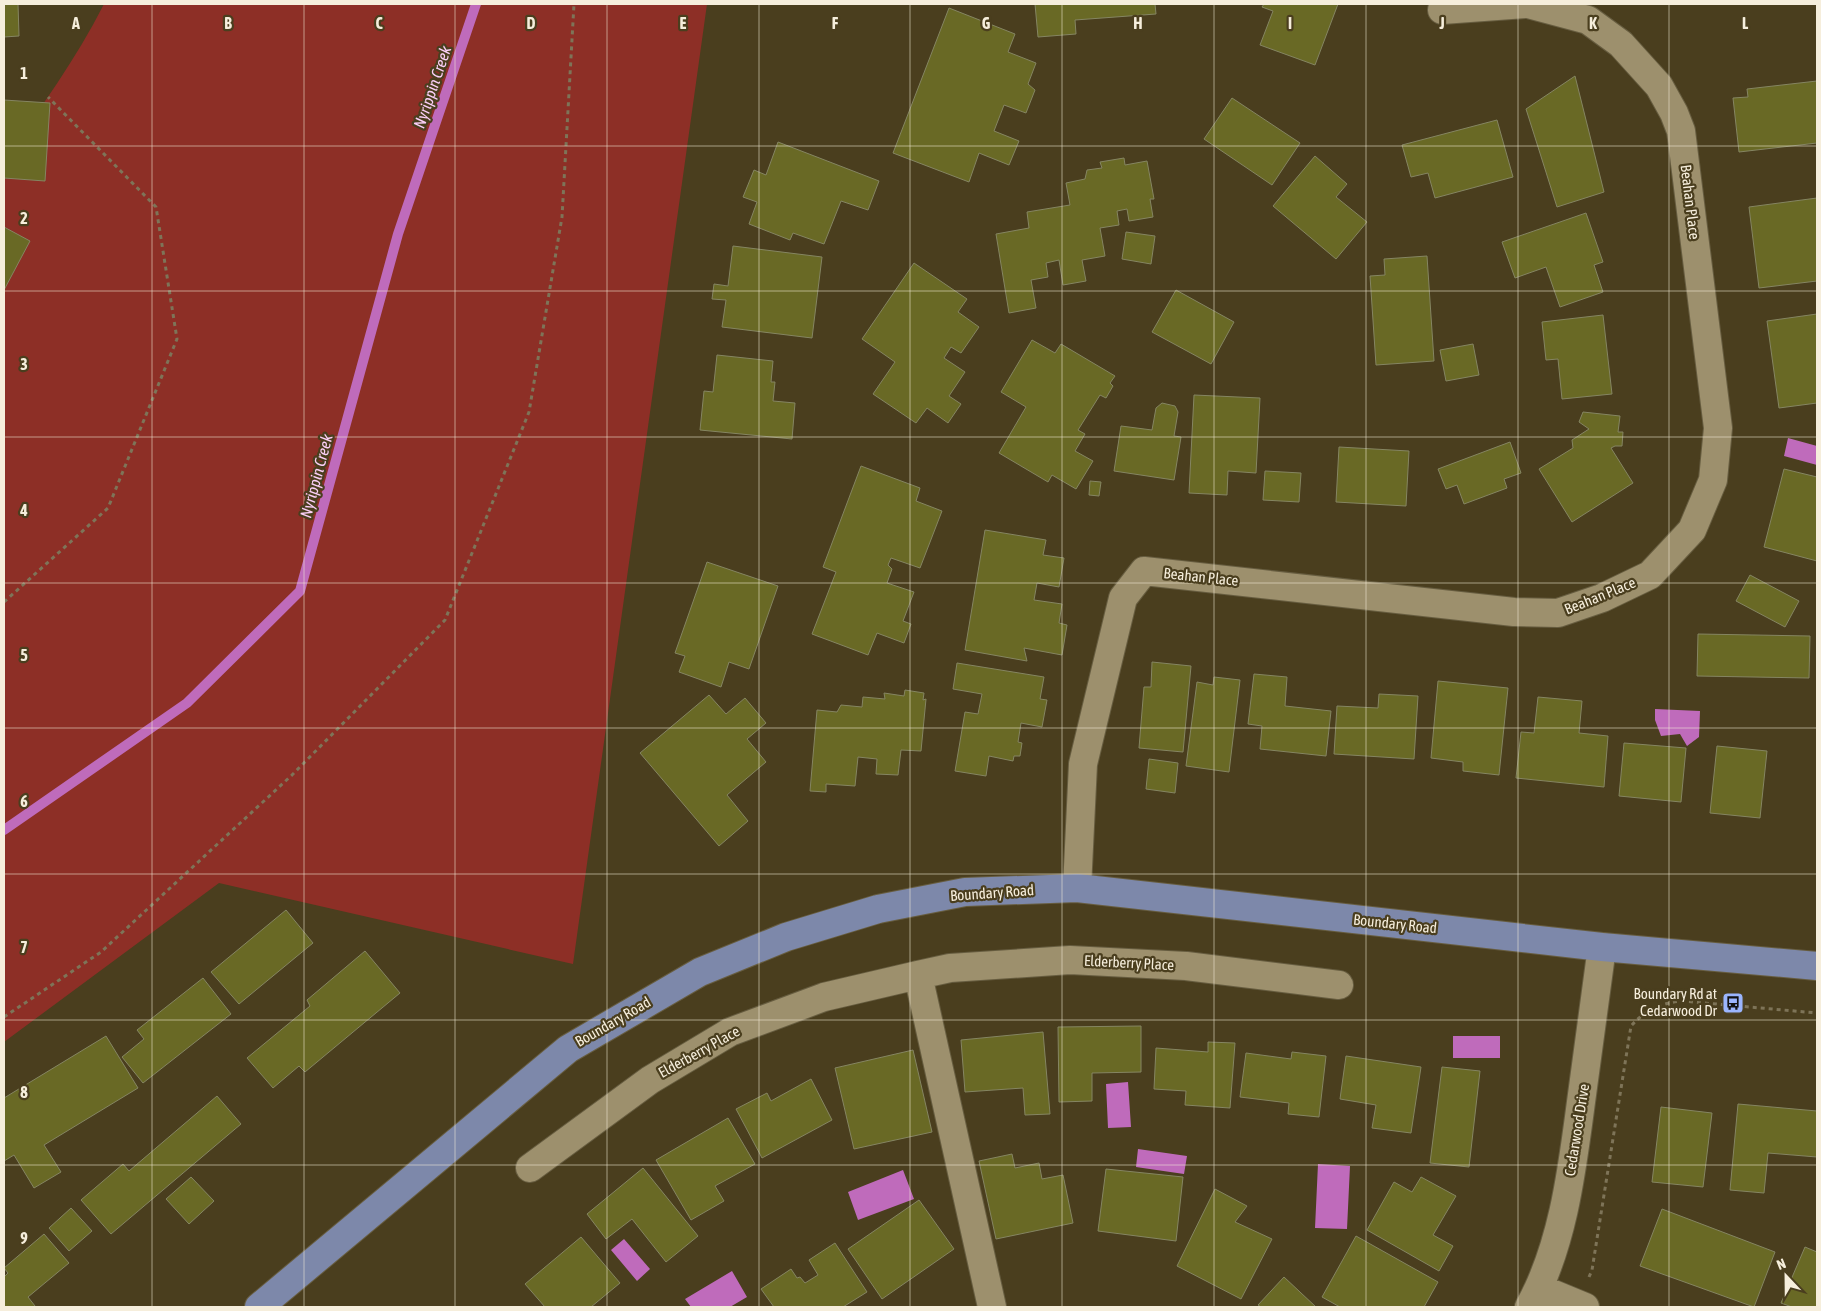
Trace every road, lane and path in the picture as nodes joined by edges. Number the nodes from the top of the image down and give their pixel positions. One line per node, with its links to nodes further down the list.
1 (574, 4): 12 (path)
2 (1527, 4): 3 (street, Beahan Place); 6 (street, Beahan Place)
3 (1442, 10)
4 (48, 97): 5 (path)
5 (4, 602)
6 (1077, 888): 7 (main road, Boundary Road); 16 (main road, Boundary Road)
7 (1602, 947): 8 (main road, Boundary Road); 14 (street, Cedarwood Drive)
8 (1817, 966)
9 (918, 974): 10 (street, Elderberry Place); 13 (street, Elderberry Place); 17 (street)
10 (1339, 985)
11 (1817, 1013): 15 (path)
12 (4, 1017)
13 (530, 1168)
14 (1534, 1298): 15 (street)
15 (1580, 1305)
16 (259, 1307)
17 (992, 1307)

